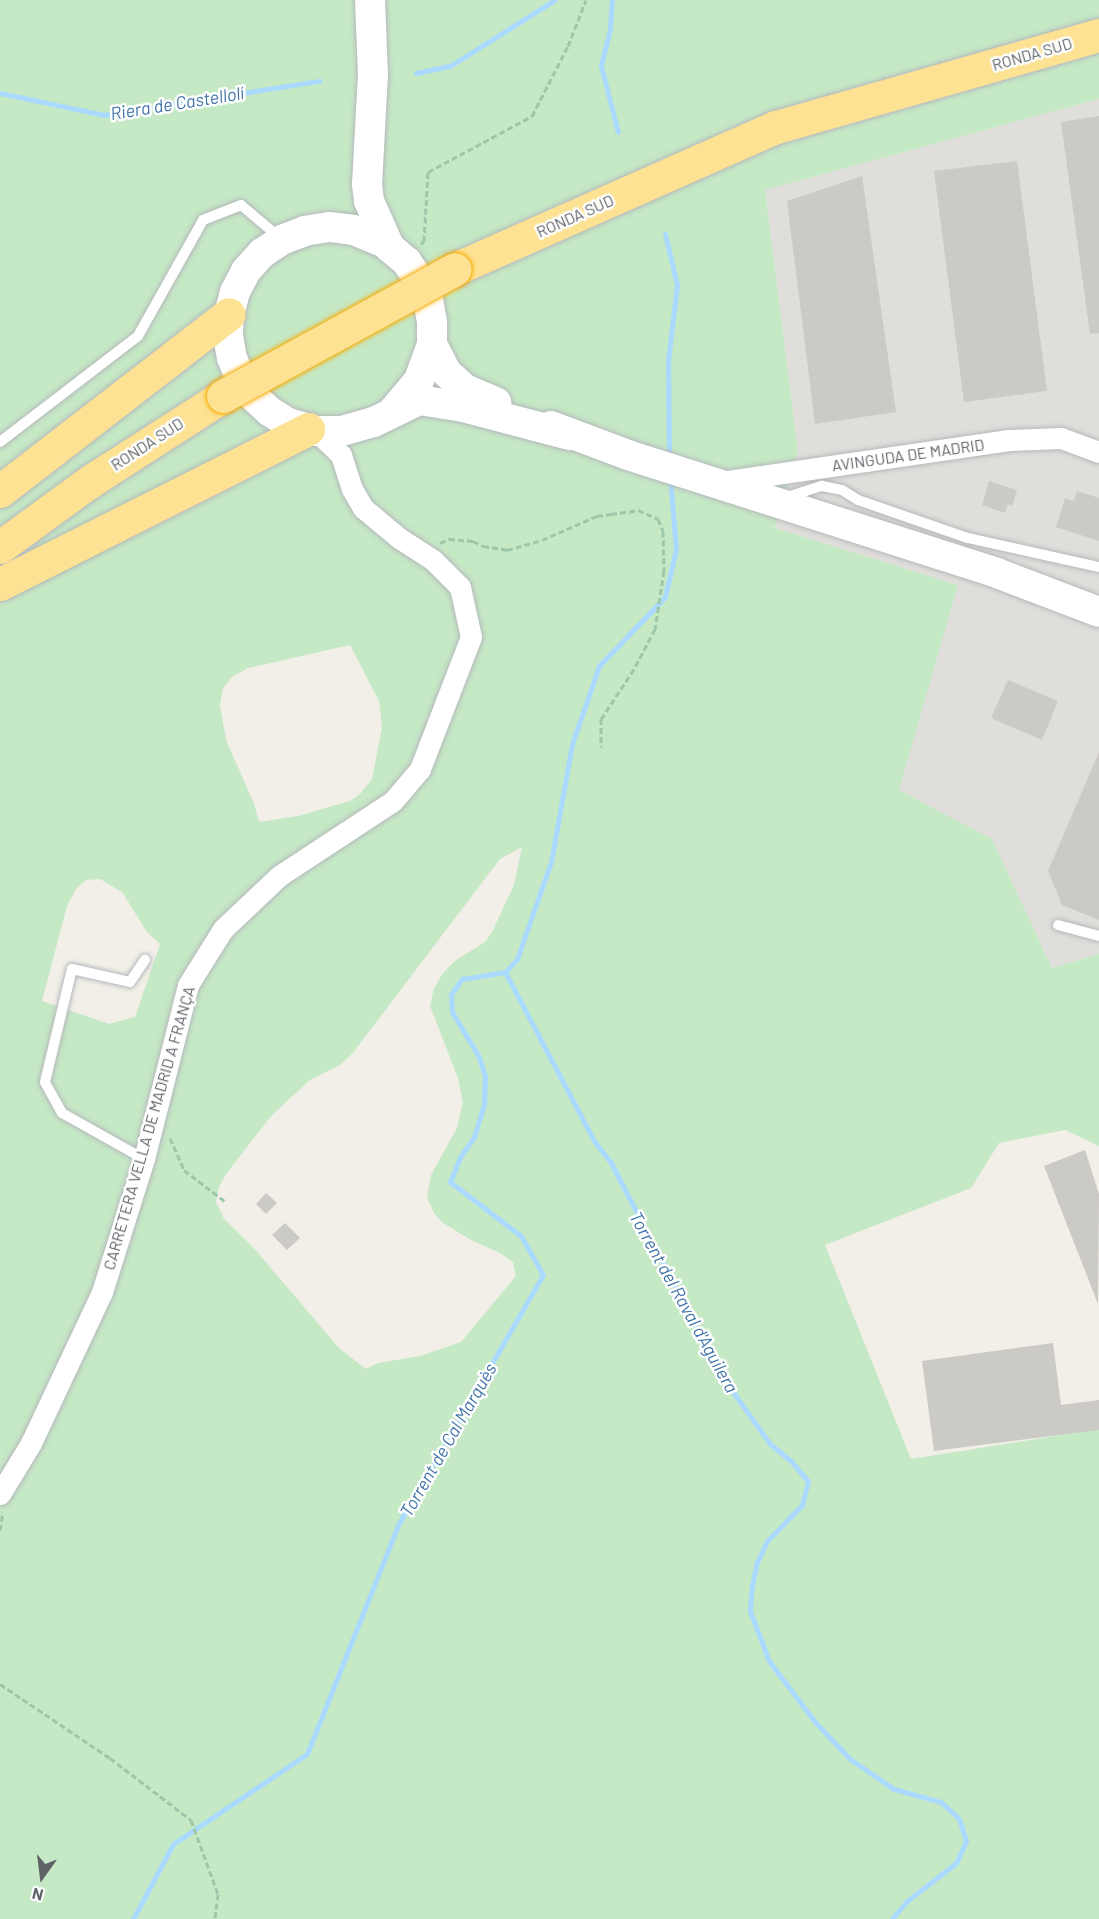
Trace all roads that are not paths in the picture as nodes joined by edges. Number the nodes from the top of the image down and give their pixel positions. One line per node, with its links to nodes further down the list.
1 (370, 0): 3 (street)
2 (1099, 35): 16 (highway, RONDA SUD, bridge)
3 (367, 184): 4 (street); 6 (street)
4 (329, 228): 5 (street); 6 (street)
5 (282, 240): 7 (street); 13 (lane)
6 (398, 255): 8 (street)
7 (229, 314): 11 (street); 18 (highway)
8 (432, 344): 9 (street); 12 (street)
9 (394, 410): 10 (street); 12 (street)
10 (366, 424): 11 (street); 15 (street)
11 (312, 430): 15 (street, CARRETERA VELLA DE MADRID A FRANÇA); 23 (highway)
12 (570, 435): 17 (street)
13 (0, 442)
14 (1099, 453): 17 (street, AVINGUDA DE MADRID)
15 (348, 469): 28 (street, CARRETERA VELLA DE MADRID A FRANÇA)
16 (89, 482): 20 (highway, RONDA SUD); 21 (highway, RONDA SUD)
17 (716, 483): 19 (street)
18 (0, 490)
19 (775, 502): 22 (lane); 24 (street)
20 (0, 531)
21 (0, 547)
22 (1099, 567)
23 (0, 584)
24 (1092, 606)
25 (1058, 926): 26 (lane)
26 (1099, 936)
27 (145, 960): 28 (lane)
28 (144, 1159): 29 (street, CARRETERA VELLA DE MADRID A FRANÇA)
29 (0, 1494)

